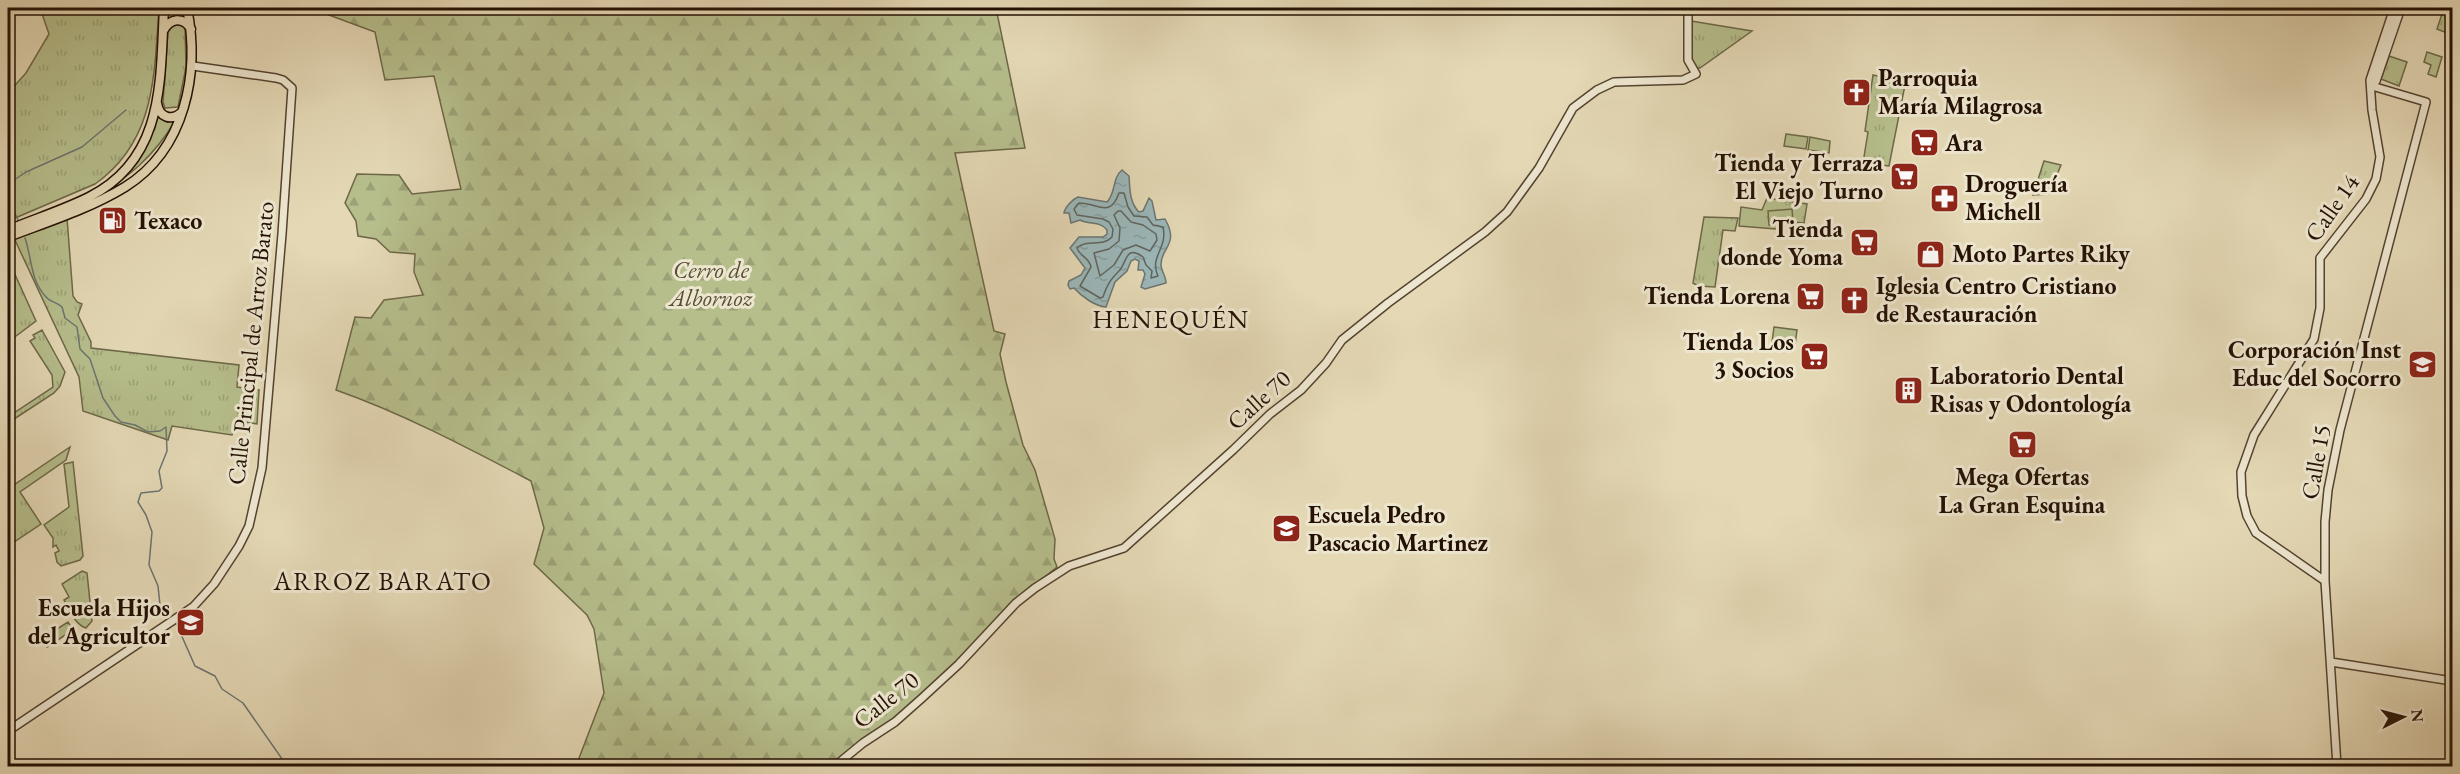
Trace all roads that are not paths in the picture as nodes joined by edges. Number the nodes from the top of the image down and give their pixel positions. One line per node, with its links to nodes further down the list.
1 (164, 8): 7 (main road)
2 (187, 8): 6 (main road)
3 (1688, 8): 18 (street, Calle 70)
4 (2394, 8): 9 (street, Calle 14)
5 (2401, 8): 9 (street, Calle 14)
6 (191, 29): 7 (main road); 8 (main road)
7 (163, 30): 10 (main road)
8 (193, 66): 11 (main road); 17 (street, Calle Principal de Arroz Barato)
9 (2372, 86): 14 (street, Calle 15); 14 (street, Calle 14)
10 (157, 102): 11 (main road); 12 (main road)
11 (182, 112): 13 (main road)
12 (8, 230)
13 (8, 237)
14 (2325, 580): 15 (street, Calle 15)
15 (2331, 662): 16 (street); 19 (street, Calle 15)
16 (2452, 681)
17 (8, 731)
18 (835, 766)
19 (2337, 766)

